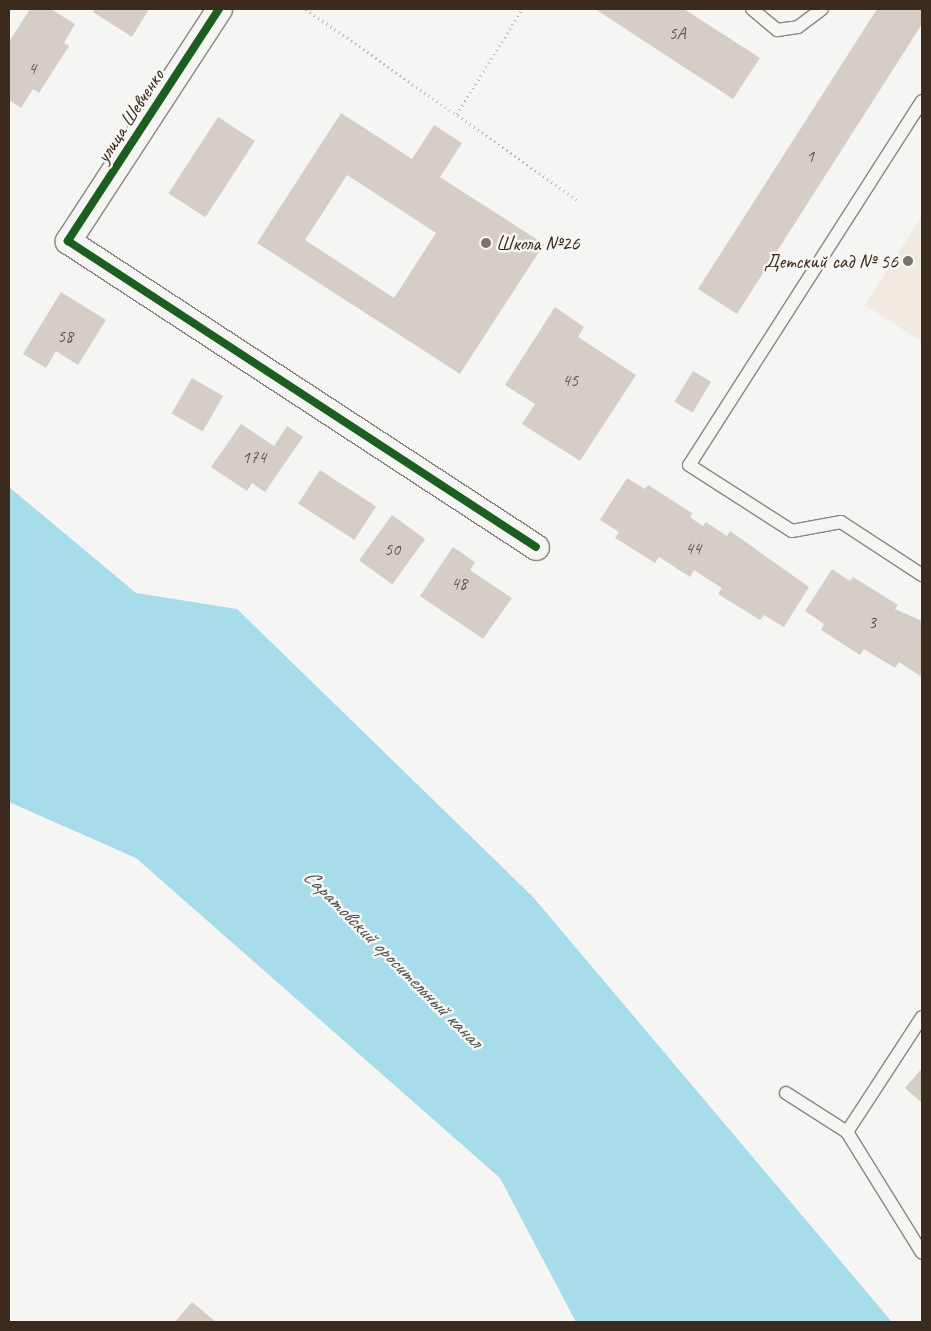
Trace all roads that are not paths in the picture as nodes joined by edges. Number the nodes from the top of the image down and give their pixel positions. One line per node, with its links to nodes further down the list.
1 (219, 9): 5 (street, улица Шевченко)
2 (752, 9): 3 (lane)
3 (822, 9)
4 (922, 101): 6 (lane)
5 (536, 547)
6 (922, 575)
7 (922, 1017): 9 (lane)
8 (786, 1093): 9 (lane)
9 (847, 1132): 10 (lane)
10 (922, 1253)

